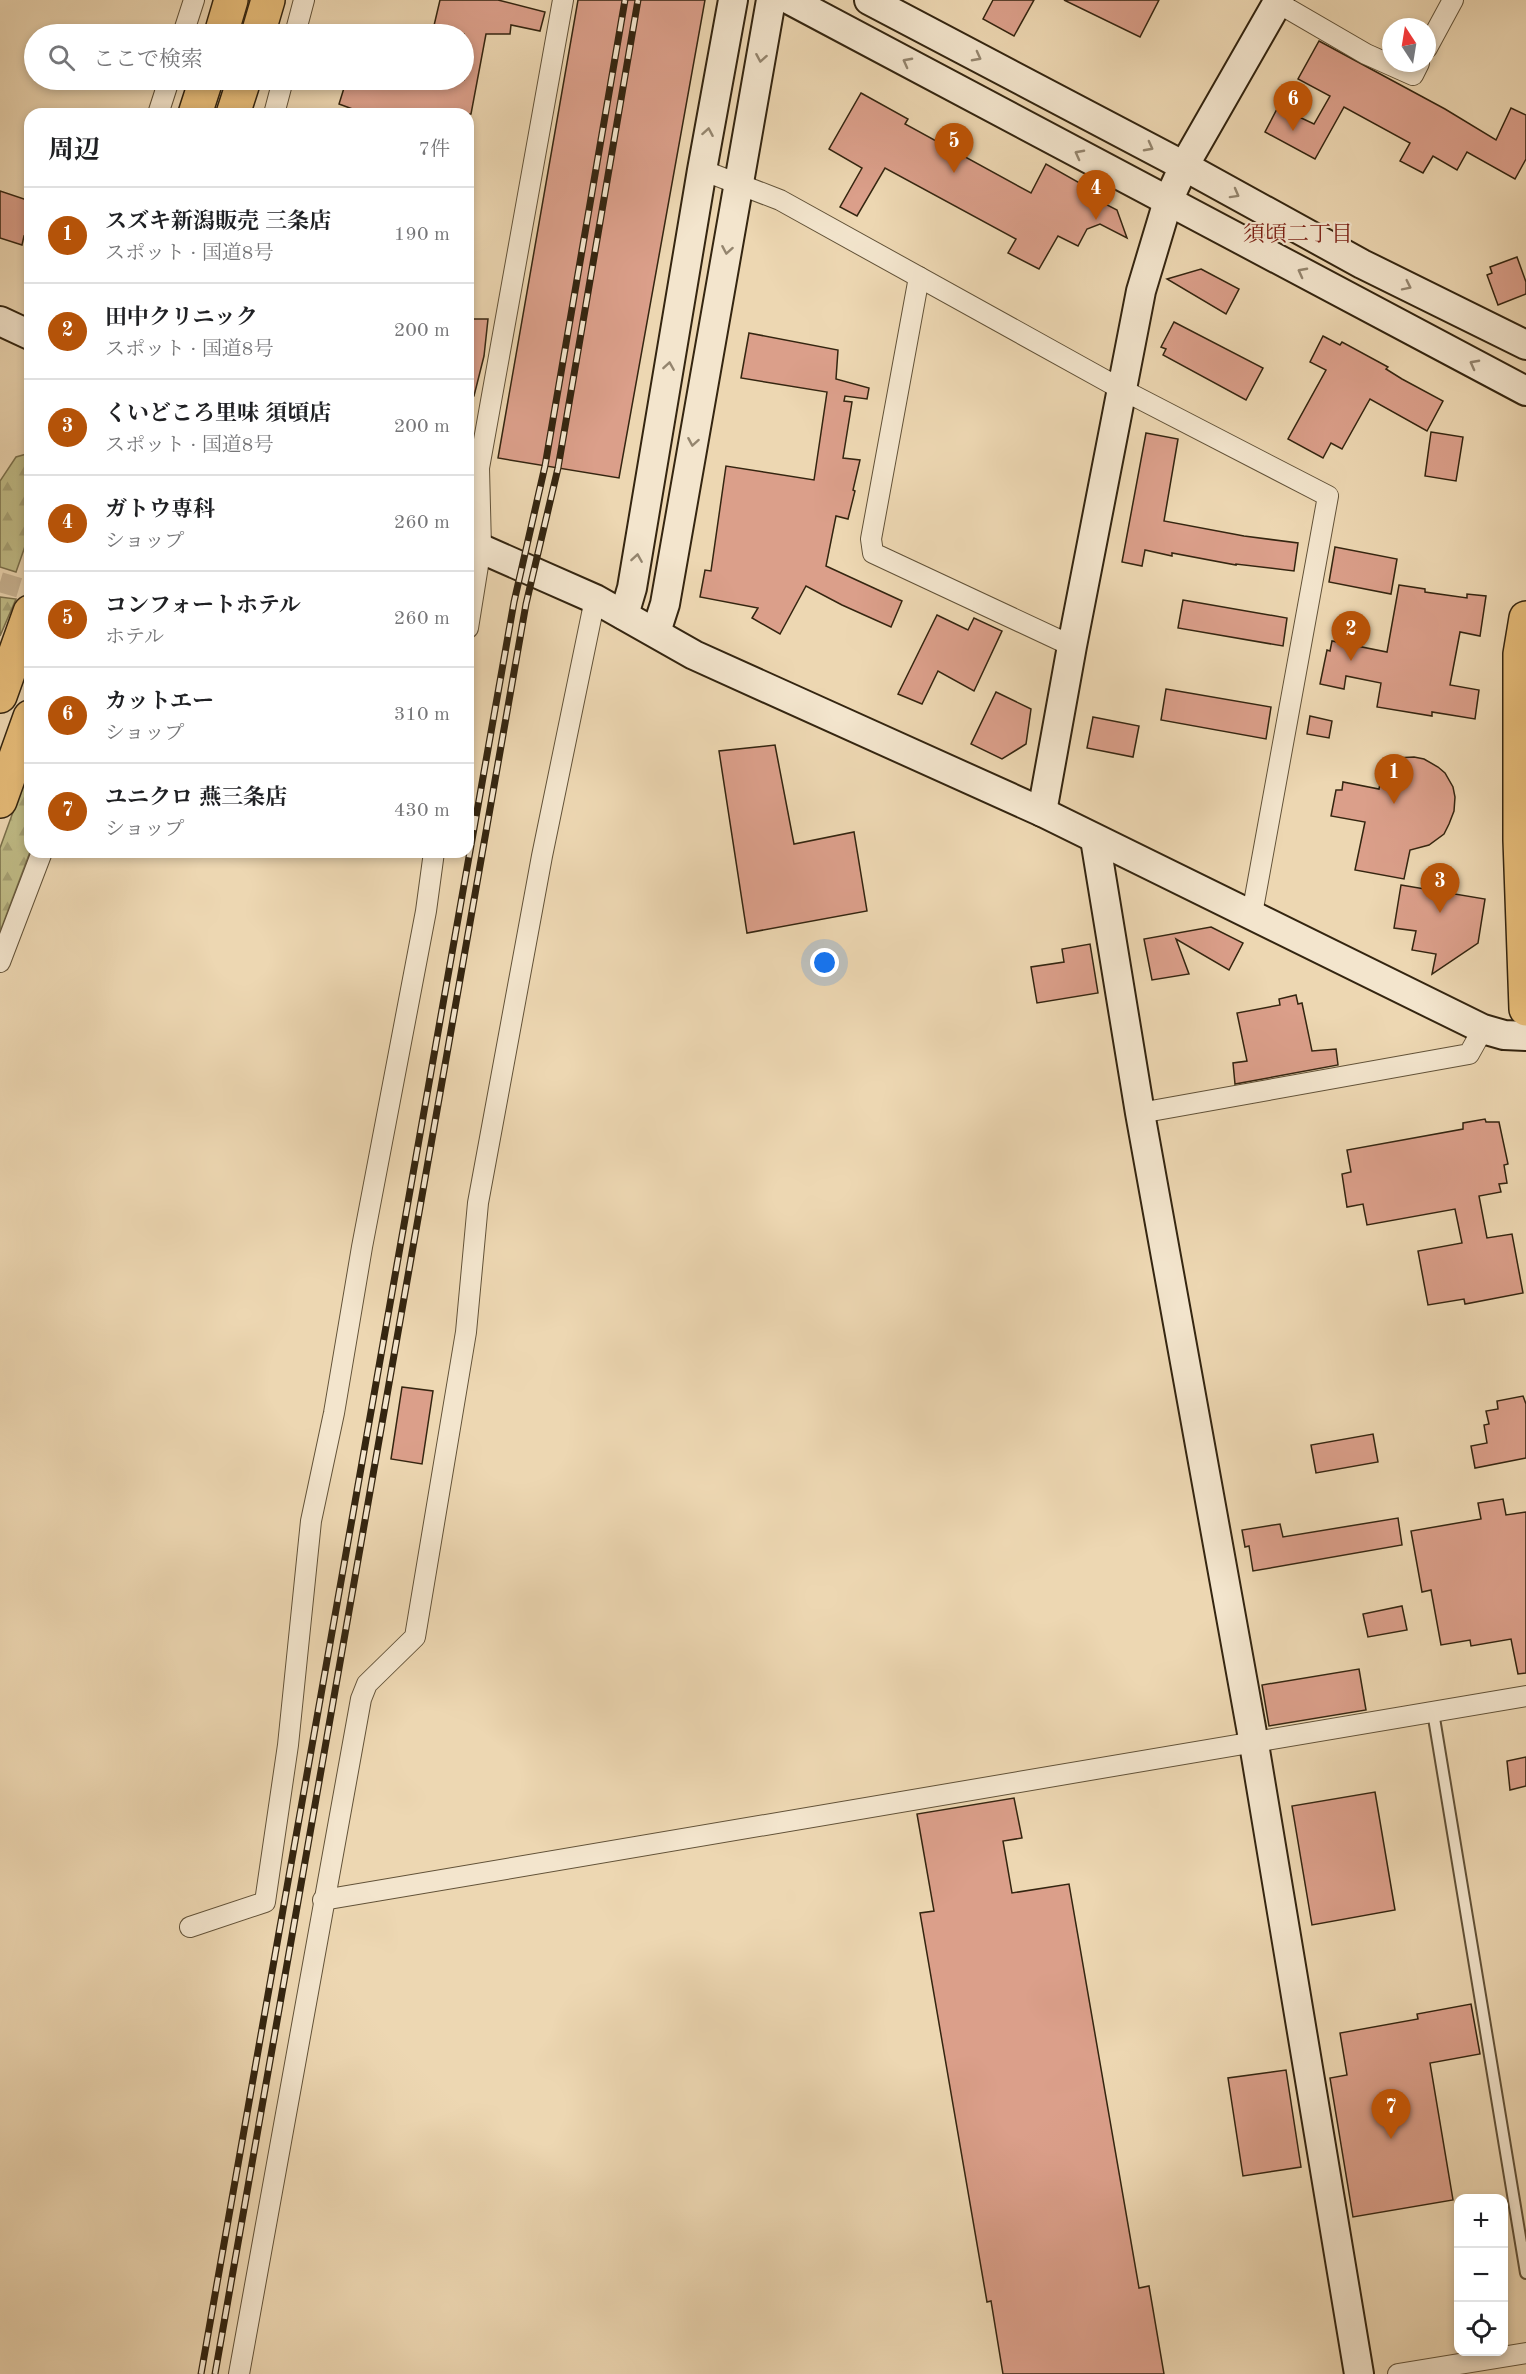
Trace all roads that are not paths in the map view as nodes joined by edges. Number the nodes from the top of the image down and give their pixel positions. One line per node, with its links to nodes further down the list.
1 (194, 0): 12 (street)
2 (231, 0): 13 (highway)
3 (268, 0): 14 (highway)
4 (304, 0): 15 (street)
5 (562, 0): 36 (street)
6 (733, 0): 27 (street, one-way to 6)
7 (771, 0): 28 (street, one-way to 28)
8 (790, 0): 29 (street, one-way to 8)
9 (869, 0): 26 (street, one-way to 26)
10 (1453, 0): 16 (street)
11 (1276, 1): 17 (street); 26 (street)
12 (186, 24)
13 (224, 24)
14 (261, 24)
15 (298, 24)
16 (1436, 31)
17 (1382, 61)
18 (166, 90): 22 (street)
19 (203, 90): 23 (highway)
20 (241, 90): 24 (highway)
21 (280, 90): 25 (street)
22 (160, 108)
23 (197, 108)
24 (235, 108)
25 (276, 108)
26 (1184, 165): 29 (street); 33 (street, one-way to 33)
27 (702, 170): 28 (street); 38 (street, one-way to 27)
28 (739, 183): 30 (street); 41 (street, one-way to 41)
29 (1168, 201): 34 (street); 35 (street, one-way to 29)
30 (919, 277): 34 (street); 42 (street)
31 (0, 323): 32 (street)
32 (24, 333)
33 (1526, 345)
34 (1121, 389): 42 (street); 50 (street)
35 (1526, 391)
36 (475, 545): 37 (street)
37 (595, 599): 38 (street); 59 (street)
38 (624, 615): 41 (street)
39 (1526, 618): 52 (highway)
40 (24, 629): 43 (highway)
41 (656, 632): 46 (street)
42 (1072, 646): 46 (street)
43 (0, 696)
44 (24, 734): 45 (highway)
45 (0, 801)
46 (1042, 812): 47 (street)
47 (1095, 839): 50 (street); 55 (street)
48 (40, 858): 51 (street)
49 (433, 858): 60 (street)
50 (1252, 914): 53 (street)
51 (0, 962)
52 (1526, 1009)
53 (1483, 1029): 54 (street); 55 (street)
54 (1526, 1036)
55 (1140, 1113): 58 (street)
56 (1526, 1696): 57 (street)
57 (1433, 1712): 58 (street); 61 (lane)
58 (1254, 1744): 59 (street); 64 (street)
59 (324, 1900): 63 (street)
60 (190, 1927)
61 (1526, 2273)
62 (1526, 2353): 65 (street)
63 (239, 2374)
64 (1359, 2374)
65 (1398, 2374)

